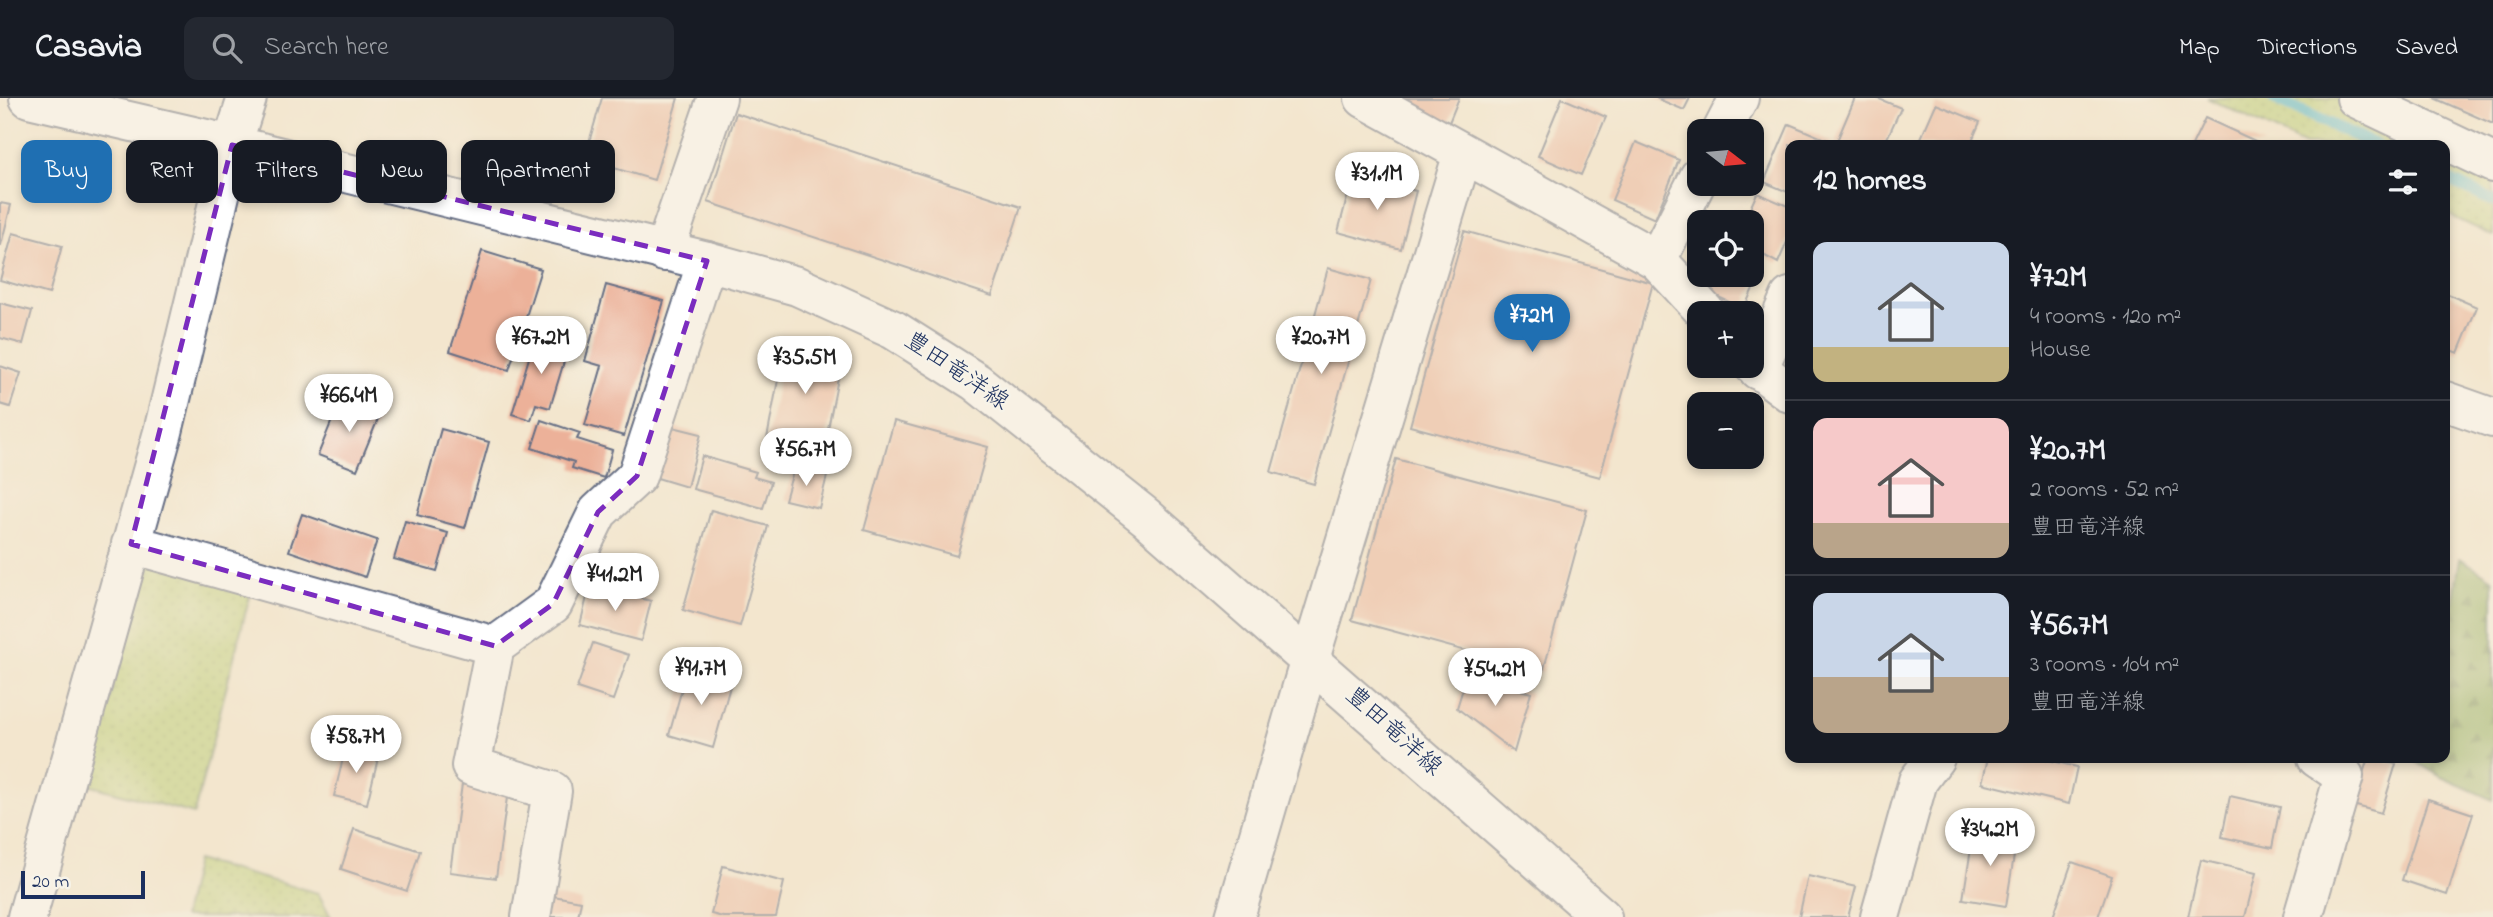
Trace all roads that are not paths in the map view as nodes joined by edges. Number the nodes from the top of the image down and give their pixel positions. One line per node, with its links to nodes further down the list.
1 (29, 98): 10 (street, 豊田竜洋線)
2 (247, 98): 8 (street)
3 (718, 98): 16 (street)
4 (1364, 98): 12 (street)
5 (1739, 98): 7 (street)
6 (2356, 98): 9 (street)
7 (1729, 119)
8 (234, 140)
9 (2436, 140)
10 (232, 145): 26 (street)
11 (2450, 146): 13 (street)
12 (1463, 153): 17 (street); 28 (street)
13 (2493, 163)
14 (342, 172): 16 (street, 豊田竜洋線)
15 (1689, 196): 17 (street)
16 (664, 252): 18 (street, 豊田竜洋線)
17 (1657, 260): 19 (street)
18 (707, 261): 27 (street); 28 (street, 豊田竜洋線)
19 (1695, 301)
20 (1785, 307): 21 (street)
21 (1764, 349)
22 (1764, 374): 23 (street)
23 (1785, 389)
24 (2450, 403): 25 (street)
25 (2493, 418)
26 (131, 544): 27 (street); 31 (street)
27 (495, 646): 32 (street)
28 (1310, 659): 33 (street); 34 (street, 豊田竜洋線)
29 (1931, 763): 35 (street)
30 (2324, 763): 36 (street)
31 (27, 917)
32 (531, 917)
33 (1235, 917)
34 (1602, 917)
35 (1880, 917)
36 (2303, 917)

